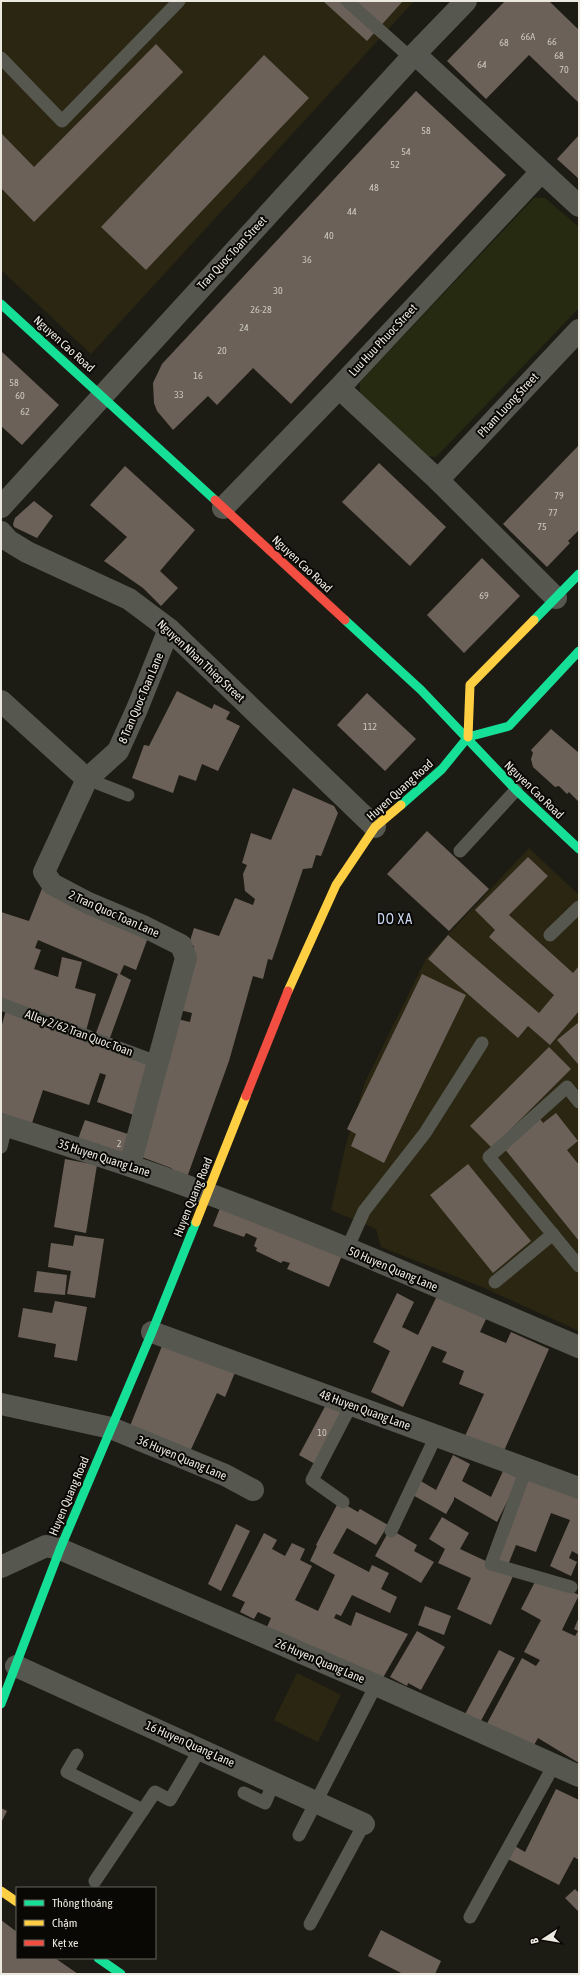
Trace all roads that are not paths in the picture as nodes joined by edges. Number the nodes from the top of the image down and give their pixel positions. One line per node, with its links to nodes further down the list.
1 (179, 1): 5 (lane)
2 (347, 1): 4 (lane)
3 (466, 1): 4 (street, Tran Quoc Toan Street)
4 (413, 56): 6 (street); 11 (street, Tran Quoc Toan Street)
5 (1, 58)
6 (541, 172): 7 (street); 10 (street, Luu Huu Phuoc Street)
7 (579, 206)
8 (1, 304): 11 (street, Nguyen Cao Road)
9 (579, 330): 12 (street, Pham Luong Street)
10 (339, 388): 12 (street); 14 (street, Luu Huu Phuoc Street)
11 (102, 394): 13 (street, Tran Quoc Toan Street); 14 (street, Nguyen Cao Road)
12 (438, 480): 17 (street)
13 (1, 506)
14 (223, 508): 21 (street, Nguyen Cao Road)
15 (1, 532): 18 (street, Nguyen Nhan Thiep Street)
16 (579, 574): 17 (street)
17 (556, 598): 21 (street)
18 (169, 629): 22 (street, 8 Tran Quoc Toan Lane); 25 (street, Nguyen Nhan Thiep Street)
19 (579, 652): 21 (street)
20 (1, 701): 22 (street)
21 (468, 738): 23 (street, Nguyen Cao Road); 25 (street, Huyen Quang Road)
22 (87, 779): 24 (lane); 32 (street, 2 Tran Quoc Toan Lane)
23 (516, 790): 26 (street, Nguyen Cao Road); 27 (lane)
24 (128, 795)
25 (374, 827): 37 (street, Huyen Quang Road)
26 (579, 849)
27 (460, 851)
28 (579, 908): 29 (lane)
29 (550, 935)
30 (1, 1004): 32 (lane, Alley 2/62 Tran Quoc Toan)
31 (482, 1043): 39 (lane)
32 (157, 1062): 36 (street, 2 Tran Quoc Toan Lane)
33 (579, 1102): 38 (lane)
34 (3, 1125): 35 (lane); 36 (street, 35 Huyen Quang Lane)
35 (1, 1147)
36 (130, 1165): 37 (street, 35 Huyen Quang Lane)
37 (207, 1193): 39 (street, 50 Huyen Quang Lane); 42 (street, Huyen Quang Road)
38 (553, 1234): 40 (lane); 41 (lane)
39 (347, 1249): 43 (street, 50 Huyen Quang Lane)
40 (579, 1266)
41 (495, 1282)
42 (152, 1332): 45 (street, 48 Huyen Quang Lane); 46 (street, Huyen Quang Road)
43 (579, 1347)
44 (1, 1404): 46 (street, 36 Huyen Quang Lane)
45 (351, 1405): 47 (street, 48 Huyen Quang Lane); 51 (lane)
46 (111, 1428): 50 (street, 36 Huyen Quang Lane); 53 (street, Huyen Quang Road)
47 (436, 1436): 48 (street, 48 Huyen Quang Lane); 52 (lane)
48 (526, 1469): 49 (street, 48 Huyen Quang Lane); 55 (lane)
49 (579, 1488)
50 (253, 1490)
51 (343, 1502)
52 (391, 1531)
53 (60, 1549): 54 (street); 56 (street, Huyen Quang Road); 57 (street, 26 Huyen Quang Lane)
54 (5, 1564)
55 (571, 1587)
56 (16, 1666): 58 (street, Huyen Quang Road); 59 (street, 16 Huyen Quang Lane)
57 (376, 1685): 61 (street, 26 Huyen Quang Lane); 65 (lane)
58 (1, 1704)
59 (200, 1749): 63 (street, 16 Huyen Quang Lane); 66 (lane)
60 (77, 1755): 66 (lane)
61 (554, 1765): 62 (street, 26 Huyen Quang Lane); 72 (lane)
62 (579, 1776)
63 (274, 1782): 64 (lane); 65 (street, 16 Huyen Quang Lane)
64 (244, 1793)
65 (315, 1802): 67 (street, 16 Huyen Quang Lane); 68 (lane)
66 (143, 1810): 69 (lane)
67 (364, 1824): 73 (lane)
68 (299, 1835)
69 (95, 1881)
70 (1, 1891): 71 (street)
71 (16, 1901)
72 (470, 1917)
73 (310, 1924)
74 (100, 1959): 75 (street)
75 (122, 1974)

